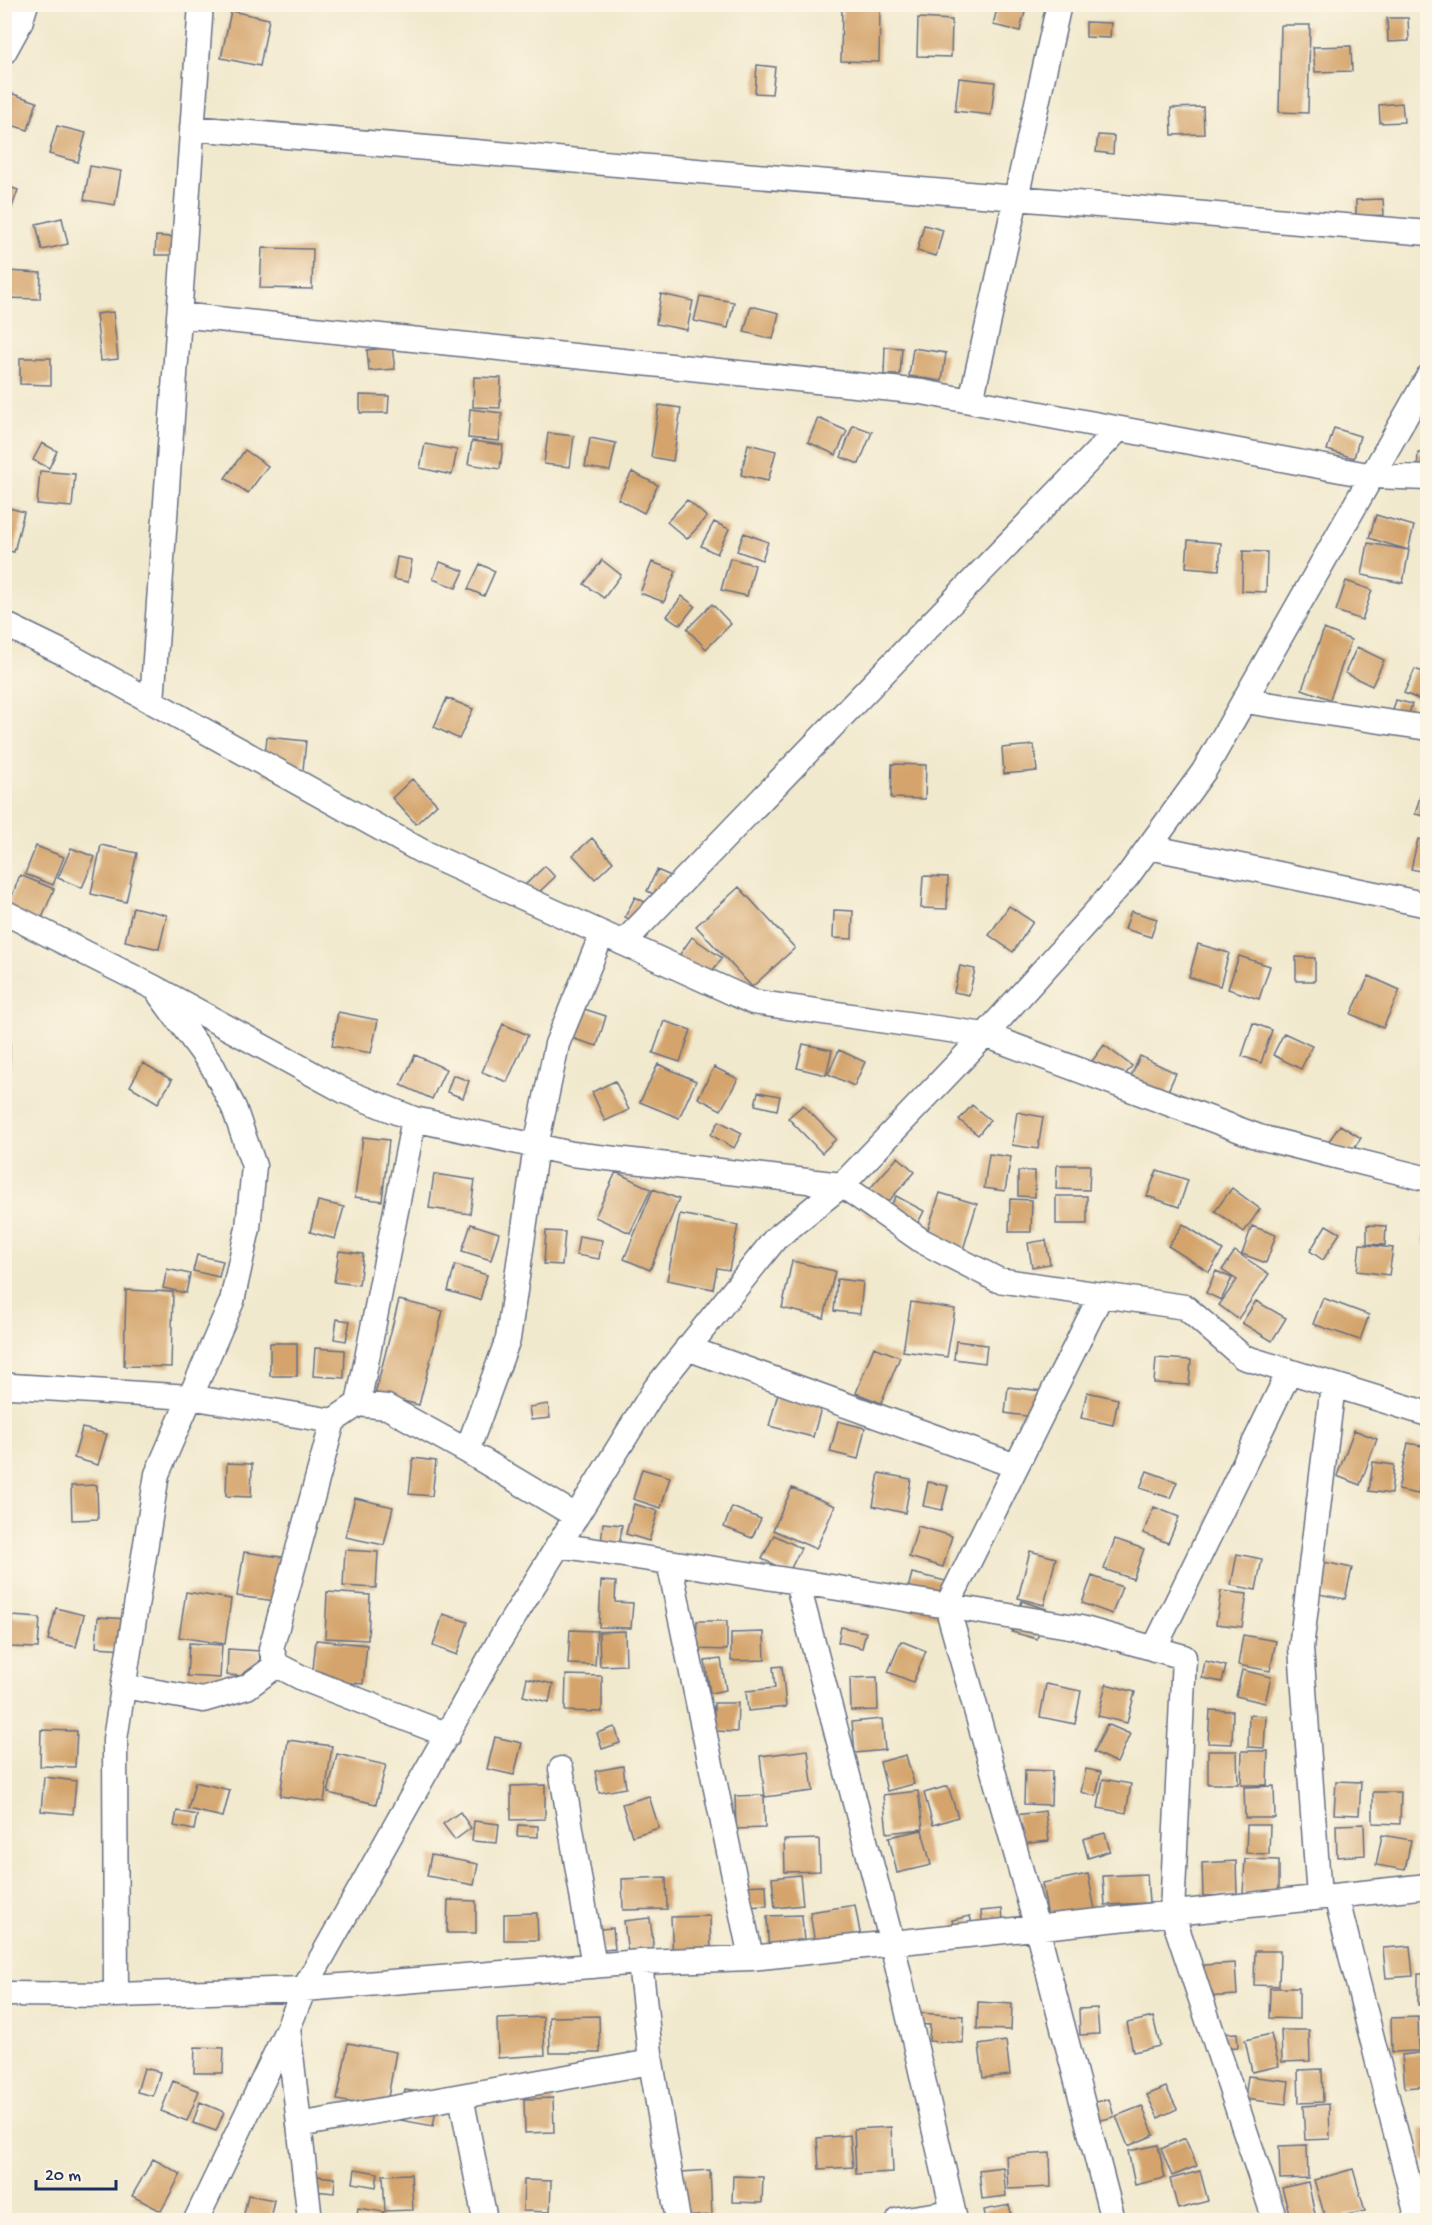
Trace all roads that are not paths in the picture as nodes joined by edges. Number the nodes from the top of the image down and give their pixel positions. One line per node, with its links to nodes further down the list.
1 (26, 4): 4 (street)
2 (201, 4): 5 (street)
3 (1059, 4): 6 (street)
4 (4, 52)
5 (192, 128): 6 (street); 8 (street)
6 (1016, 198): 7 (street); 10 (street)
7 (1428, 232)
8 (179, 315): 10 (street); 16 (street)
9 (1428, 378): 12 (street)
10 (971, 401): 11 (street)
11 (1119, 429): 12 (street); 21 (street)
12 (1373, 476): 13 (street); 15 (street)
13 (1428, 478)
14 (4, 624): 16 (street)
15 (1245, 700): 17 (street); 18 (street)
16 (152, 702): 21 (street)
17 (1428, 728)
18 (1149, 847): 19 (street); 23 (street)
19 (1428, 905)
20 (4, 912): 22 (street)
21 (613, 938): 23 (street); 25 (street)
22 (155, 988): 24 (street); 33 (street)
23 (984, 1035): 26 (street); 27 (street)
24 (414, 1119): 25 (street); 34 (street)
25 (536, 1146): 27 (street); 37 (street)
26 (1428, 1179)
27 (842, 1185): 28 (street); 29 (street)
28 (1101, 1295): 30 (street); 38 (street)
29 (687, 1348): 38 (street); 39 (street)
30 (1289, 1372): 31 (street); 44 (street)
31 (1333, 1385): 35 (street); 50 (street)
32 (11, 1386): 33 (street)
33 (190, 1397): 36 (street); 46 (street)
34 (358, 1404): 36 (street); 37 (street)
35 (1428, 1414)
36 (333, 1421): 45 (street)
37 (466, 1451): 39 (street)
38 (1016, 1466): 43 (street)
39 (576, 1516): 40 (street)
40 (558, 1545): 41 (street); 47 (street)
41 (669, 1562): 42 (street); 54 (street)
42 (797, 1582): 43 (street); 53 (street)
43 (947, 1606): 44 (street); 52 (street)
44 (1154, 1649): 51 (street)
45 (277, 1665): 46 (street); 47 (street)
46 (123, 1686): 59 (street)
47 (448, 1735): 57 (street)
48 (561, 1769): 56 (street)
49 (1428, 1886): 50 (street)
50 (1327, 1897): 51 (street); 72 (street)
51 (1172, 1913): 52 (street); 71 (street)
52 (1037, 1928): 53 (street); 70 (street)
53 (892, 1943): 54 (street); 64 (street)
54 (751, 1959): 55 (street)
55 (640, 1962): 56 (street); 61 (street)
56 (594, 1965): 57 (street)
57 (304, 1989): 59 (street); 60 (street)
58 (4, 1994): 59 (street)
59 (116, 1995)
60 (288, 2028): 63 (street); 65 (street)
61 (651, 2062): 62 (street); 68 (street)
62 (461, 2096): 63 (street); 67 (street)
63 (299, 2125): 66 (street)
64 (954, 2216): 69 (street)
65 (196, 2220)
66 (310, 2220)
67 (485, 2220)
68 (678, 2220)
69 (899, 2220)
70 (1113, 2220)
71 (1275, 2220)
72 (1418, 2220)

